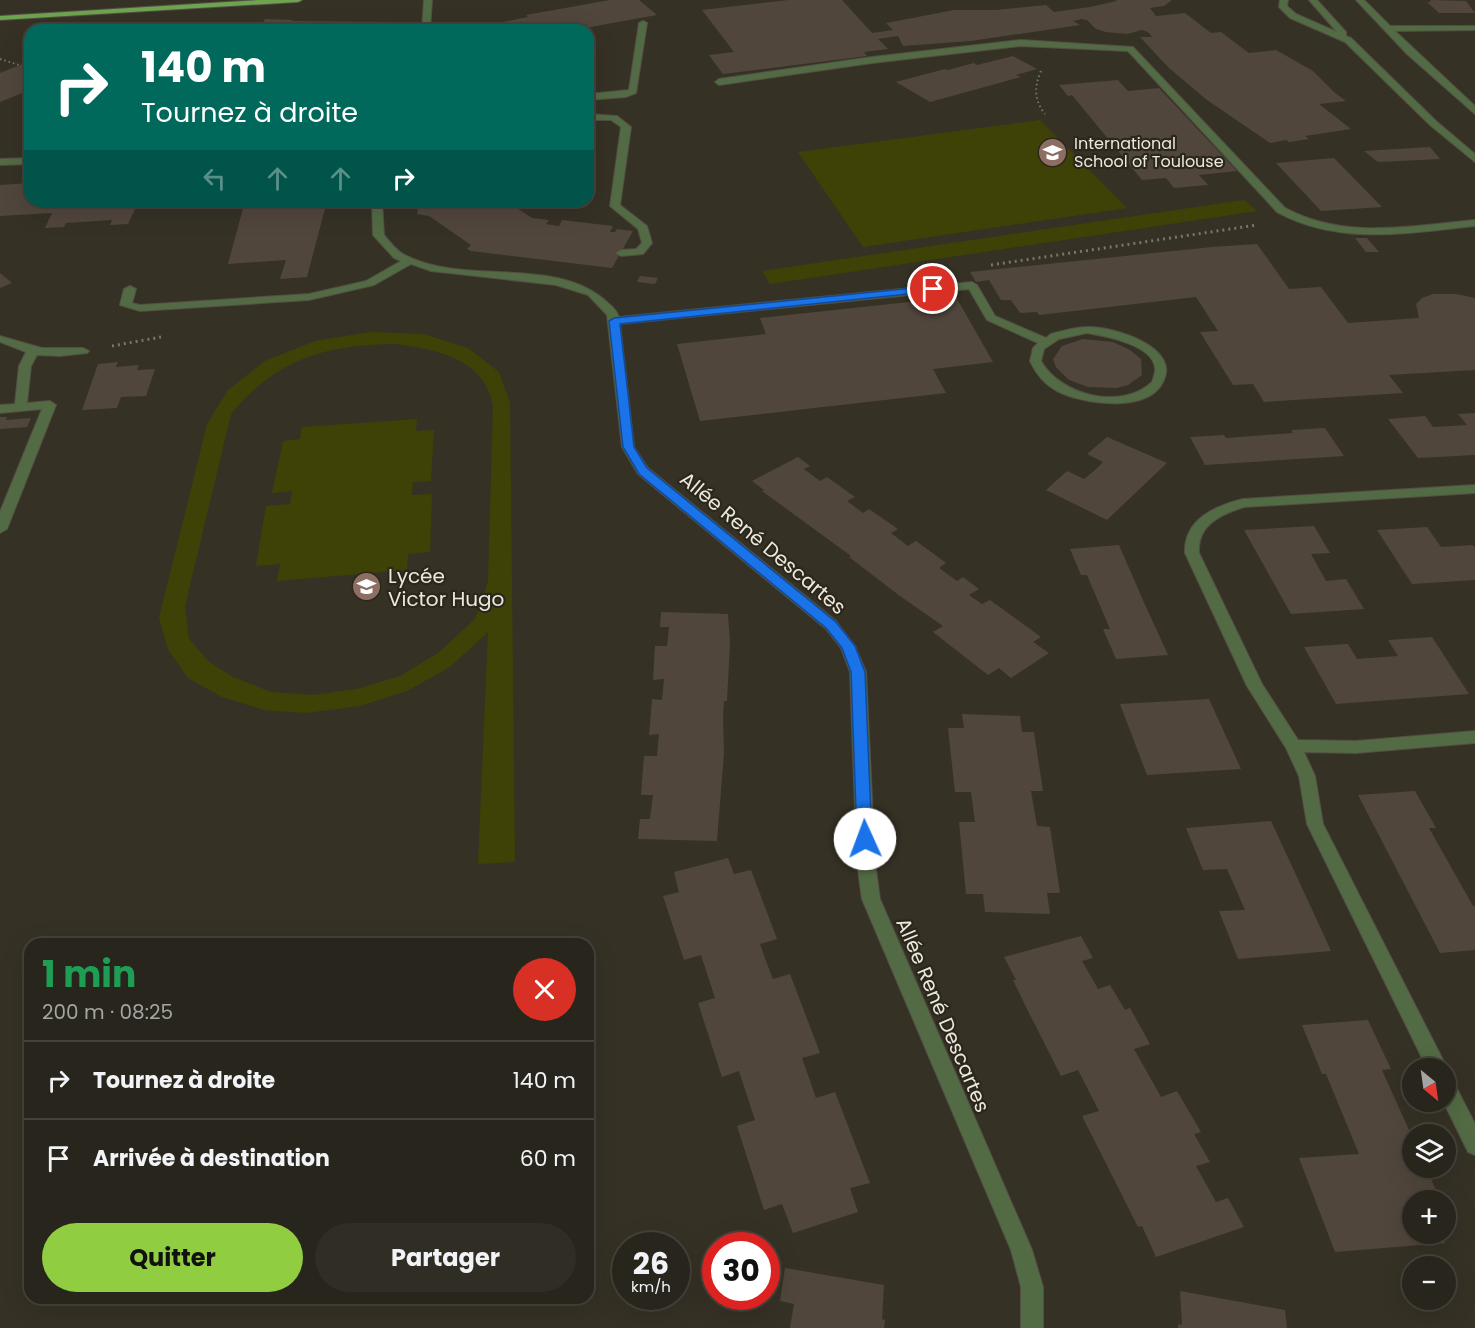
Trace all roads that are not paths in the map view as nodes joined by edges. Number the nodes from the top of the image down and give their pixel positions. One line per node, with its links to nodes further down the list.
1 (298, 0): 7 (main road)
2 (428, 0): 10 (street)
3 (1284, 0): 13 (street)
4 (1313, 0): 13 (street)
5 (1360, 0): 12 (street)
6 (0, 13): 7 (main road)
7 (44, 14): 8 (main road)
8 (0, 18)
9 (643, 23): 15 (street)
10 (428, 24)
11 (1475, 28): 12 (street)
12 (1387, 29): 16 (street)
13 (1348, 40): 18 (street)
14 (719, 82): 22 (street)
15 (594, 97)
16 (1475, 111)
17 (594, 117): 23 (street)
18 (1475, 159)
19 (24, 161): 20 (street)
20 (0, 162)
21 (376, 207): 24 (street, Allée René Descartes)
22 (1475, 223)
23 (621, 254)
24 (408, 261): 25 (street); 26 (street, Allée René Descartes)
25 (130, 290)
26 (614, 321): 28 (street); 40 (street, Allée René Descartes)
27 (0, 339): 29 (street)
28 (1044, 341): 28 (street)
29 (33, 350): 30 (street); 31 (street)
30 (83, 351)
31 (21, 407): 32 (street); 34 (street)
32 (0, 409)
33 (1475, 489): 36 (street)
34 (0, 529)
35 (1475, 737): 36 (street)
36 (1293, 746): 37 (street)
37 (1432, 1058)
38 (1456, 1107): 39 (street)
39 (1475, 1145)
40 (1032, 1328)

